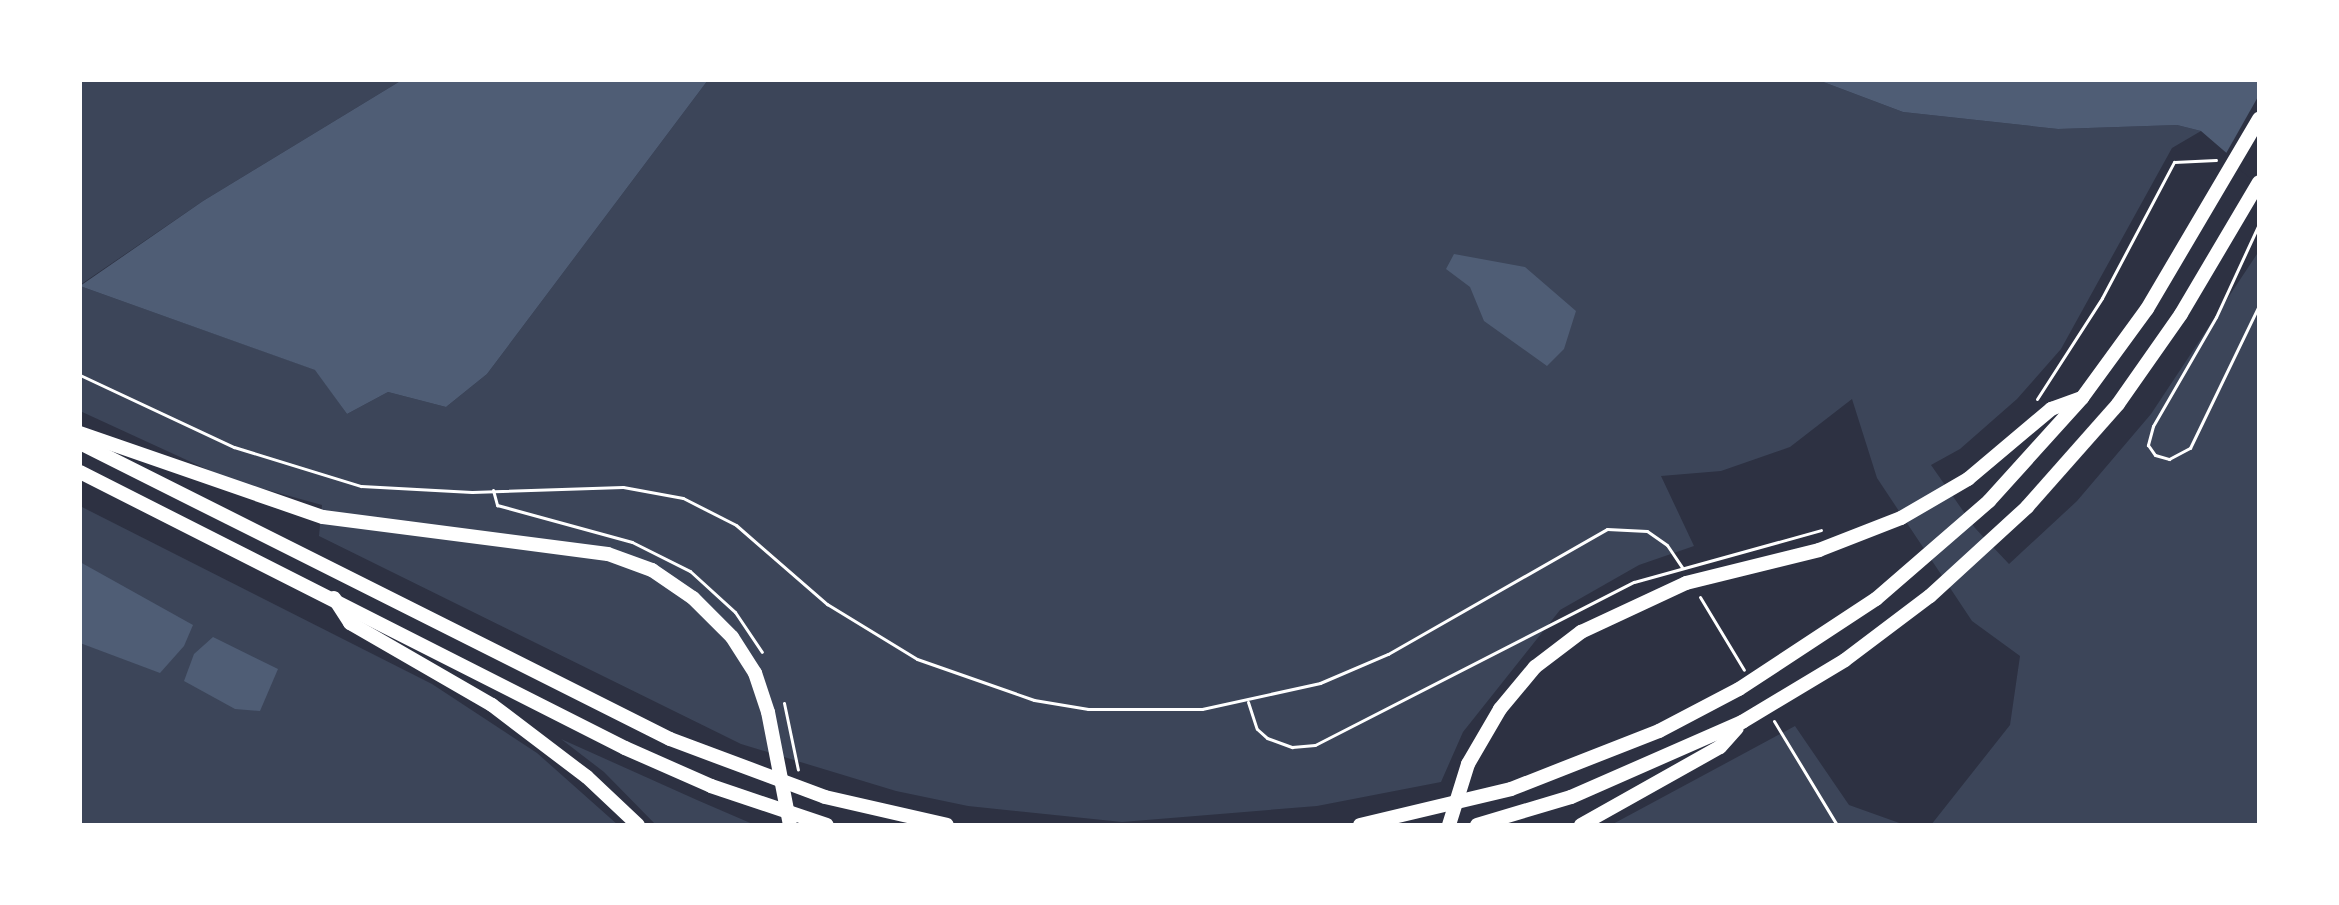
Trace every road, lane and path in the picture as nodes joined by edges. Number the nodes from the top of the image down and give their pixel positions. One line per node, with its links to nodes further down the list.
1 (2259, 119): 7 (highway)
2 (2174, 162): 8 (path)
3 (2259, 182): 22 (highway)
4 (2259, 224): 5 (path)
5 (2259, 305)
6 (80, 375): 12 (path)
7 (2082, 398): 28 (highway); 29 (highway)
8 (2028, 407)
9 (80, 433): 25 (highway)
10 (80, 443): 27 (highway)
11 (80, 472): 16 (highway)
12 (493, 490): 17 (path); 20 (path)
13 (1830, 528): 20 (path)
14 (1684, 571): 20 (path)
15 (1692, 584): 18 (path)
16 (333, 598): 24 (highway); 26 (highway)
17 (764, 657)
18 (1749, 678)
19 (783, 700): 23 (path)
20 (1248, 702)
21 (1773, 718): 32 (path)
22 (1702, 748): 30 (highway); 31 (highway)
23 (799, 774)
24 (638, 825)
25 (790, 825)
26 (827, 825)
27 (947, 825)
28 (1360, 825)
29 (1449, 825)
30 (1477, 825)
31 (1581, 825)
32 (1837, 825)

